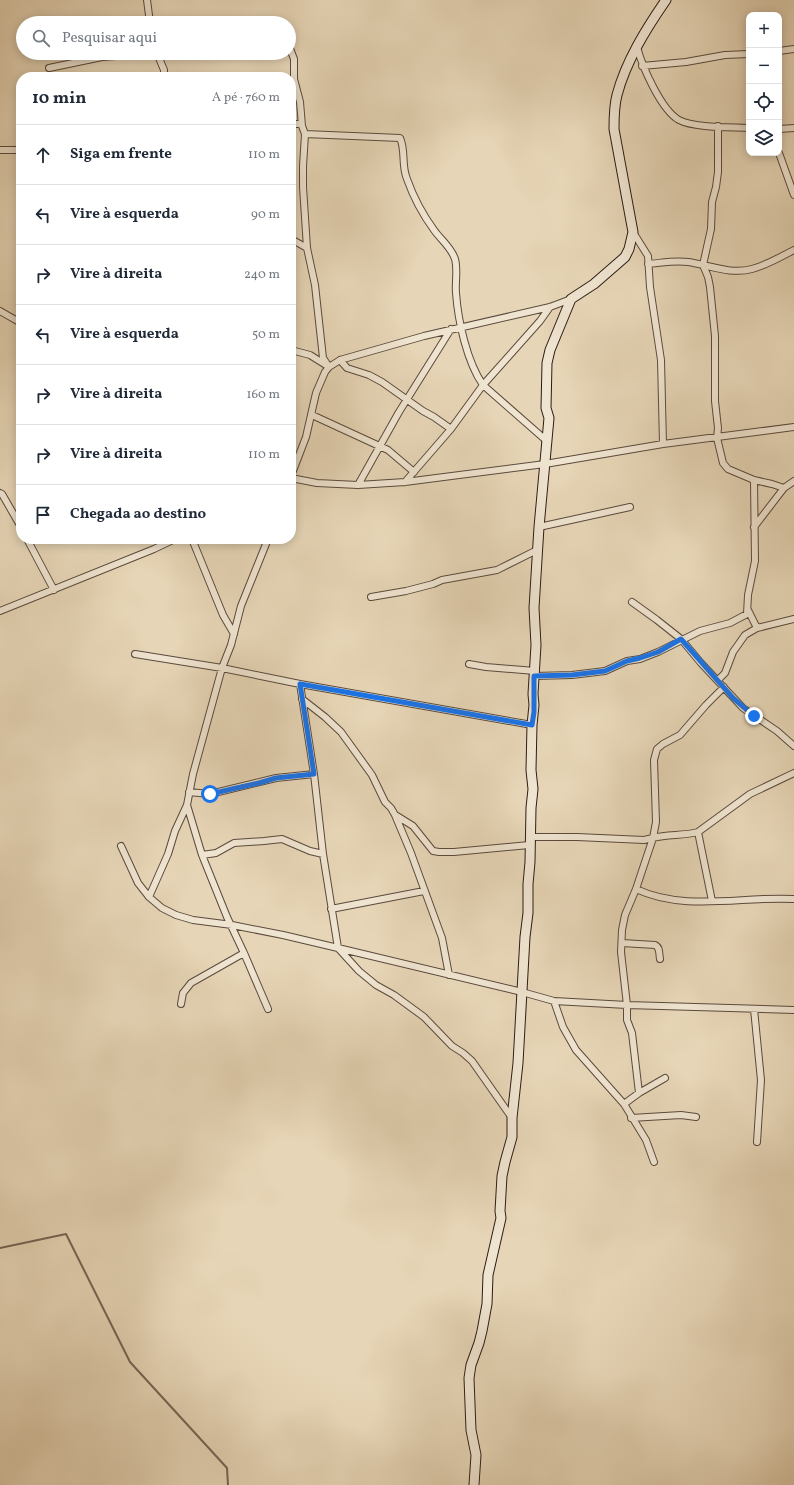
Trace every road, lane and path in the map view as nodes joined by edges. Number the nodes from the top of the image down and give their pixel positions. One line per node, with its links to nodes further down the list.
1 (147, 0): 3 (street)
2 (666, 0): 4 (street)
3 (149, 16)
4 (637, 47): 11 (street); 27 (street)
5 (794, 49): 6 (street)
6 (782, 51)
7 (746, 54): 11 (street)
8 (88, 60): 12 (street)
9 (159, 60): 13 (street)
10 (294, 60): 14 (street)
11 (642, 66): 18 (street)
12 (50, 68)
13 (164, 72)
14 (294, 72)
15 (296, 87): 17 (street)
16 (296, 124): 17 (street)
17 (302, 124): 22 (street)
18 (718, 126): 19 (street); 32 (street)
19 (746, 128)
20 (794, 128): 21 (street)
21 (782, 129)
22 (305, 134): 29 (street); 37 (street)
23 (0, 150): 24 (street)
24 (16, 150)
25 (780, 156): 26 (street)
26 (794, 195)
27 (633, 232): 31 (street); 33 (street)
28 (296, 242): 29 (street)
29 (307, 248): 41 (street)
30 (794, 250): 32 (street)
31 (648, 264): 32 (street); 49 (street)
32 (703, 265): 47 (street)
33 (571, 299): 34 (street); 48 (street)
34 (550, 307): 37 (street); 42 (street)
35 (0, 311): 36 (street)
36 (16, 320)
37 (462, 327): 38 (street); 42 (street)
38 (451, 329): 40 (street); 43 (street)
39 (296, 351): 41 (street)
40 (340, 360): 41 (street); 43 (street)
41 (329, 367): 44 (street)
42 (483, 385): 46 (street); 48 (street)
43 (407, 400): 46 (street); 50 (street)
44 (312, 414): 50 (street); 51 (street)
45 (794, 427): 47 (street)
46 (451, 429): 53 (street)
47 (717, 438): 49 (street); 55 (street)
48 (548, 442): 52 (street)
49 (663, 444): 52 (street)
50 (379, 446): 53 (street); 58 (street)
51 (296, 464)
52 (545, 464): 57 (street); 63 (street)
53 (414, 472): 57 (street)
54 (296, 478): 58 (street)
55 (754, 480): 59 (street); 64 (street)
56 (794, 481): 59 (street)
57 (405, 482): 58 (street)
58 (358, 485)
59 (784, 488): 64 (street)
60 (0, 492): 62 (street)
61 (630, 507): 63 (street)
62 (16, 518)
63 (539, 527): 69 (street)
64 (754, 528): 73 (street)
65 (30, 544): 70 (street)
66 (164, 544): 70 (street)
67 (194, 544): 77 (street)
68 (266, 544): 77 (street)
69 (537, 550): 71 (street); 82 (street)
70 (54, 590): 74 (street)
71 (371, 597)
72 (632, 602): 78 (street)
73 (748, 610): 76 (street); 78 (street)
74 (0, 611)
75 (794, 619): 76 (street)
76 (756, 628): 83 (street)
77 (234, 634): 81 (street)
78 (681, 639): 82 (street); 83 (street)
79 (135, 654): 81 (street)
80 (470, 664): 82 (street)
81 (222, 668): 84 (street); 91 (street)
82 (535, 674): 87 (street)
83 (718, 680): 85 (street)
84 (300, 684): 86 (street); 87 (street)
85 (724, 687): 88 (street); 95 (street)
86 (302, 699): 90 (street); 93 (street)
87 (532, 725): 96 (street)
88 (794, 746)
89 (794, 773): 94 (street)
90 (314, 774): 91 (street); 98 (street)
91 (189, 792): 92 (street)
92 (187, 805): 99 (street); 102 (street)
93 (395, 815): 96 (street); 101 (street)
94 (698, 832): 95 (street); 104 (street)
95 (653, 838): 96 (street); 100 (street)
96 (529, 841): 112 (street)
97 (121, 846): 102 (street)
98 (323, 854): 99 (street); 105 (street)
99 (202, 856): 106 (street)
100 (636, 889): 104 (street); 107 (street)
101 (424, 891): 105 (street); 111 (street)
102 (148, 897): 106 (street)
103 (794, 900): 104 (street)
104 (712, 901)
105 (331, 909): 108 (street)
106 (232, 925): 108 (street); 109 (street)
107 (622, 943): 110 (street); 115 (street)
108 (338, 948): 111 (street); 123 (street)
109 (244, 953): 114 (street); 116 (street)
110 (660, 959)
111 (448, 975): 112 (street)
112 (522, 992): 113 (street); 123 (street)
113 (554, 1001): 115 (street); 121 (street)
114 (181, 1004)
115 (628, 1006): 117 (street); 120 (street)
116 (268, 1009)
117 (754, 1009): 118 (street); 125 (street)
118 (794, 1010)
119 (665, 1078): 120 (street)
120 (639, 1092): 121 (street)
121 (624, 1104): 124 (street)
122 (696, 1116): 124 (street)
123 (512, 1118): 127 (street)
124 (631, 1118): 126 (street)
125 (757, 1142)
126 (654, 1162)
127 (474, 1485)

